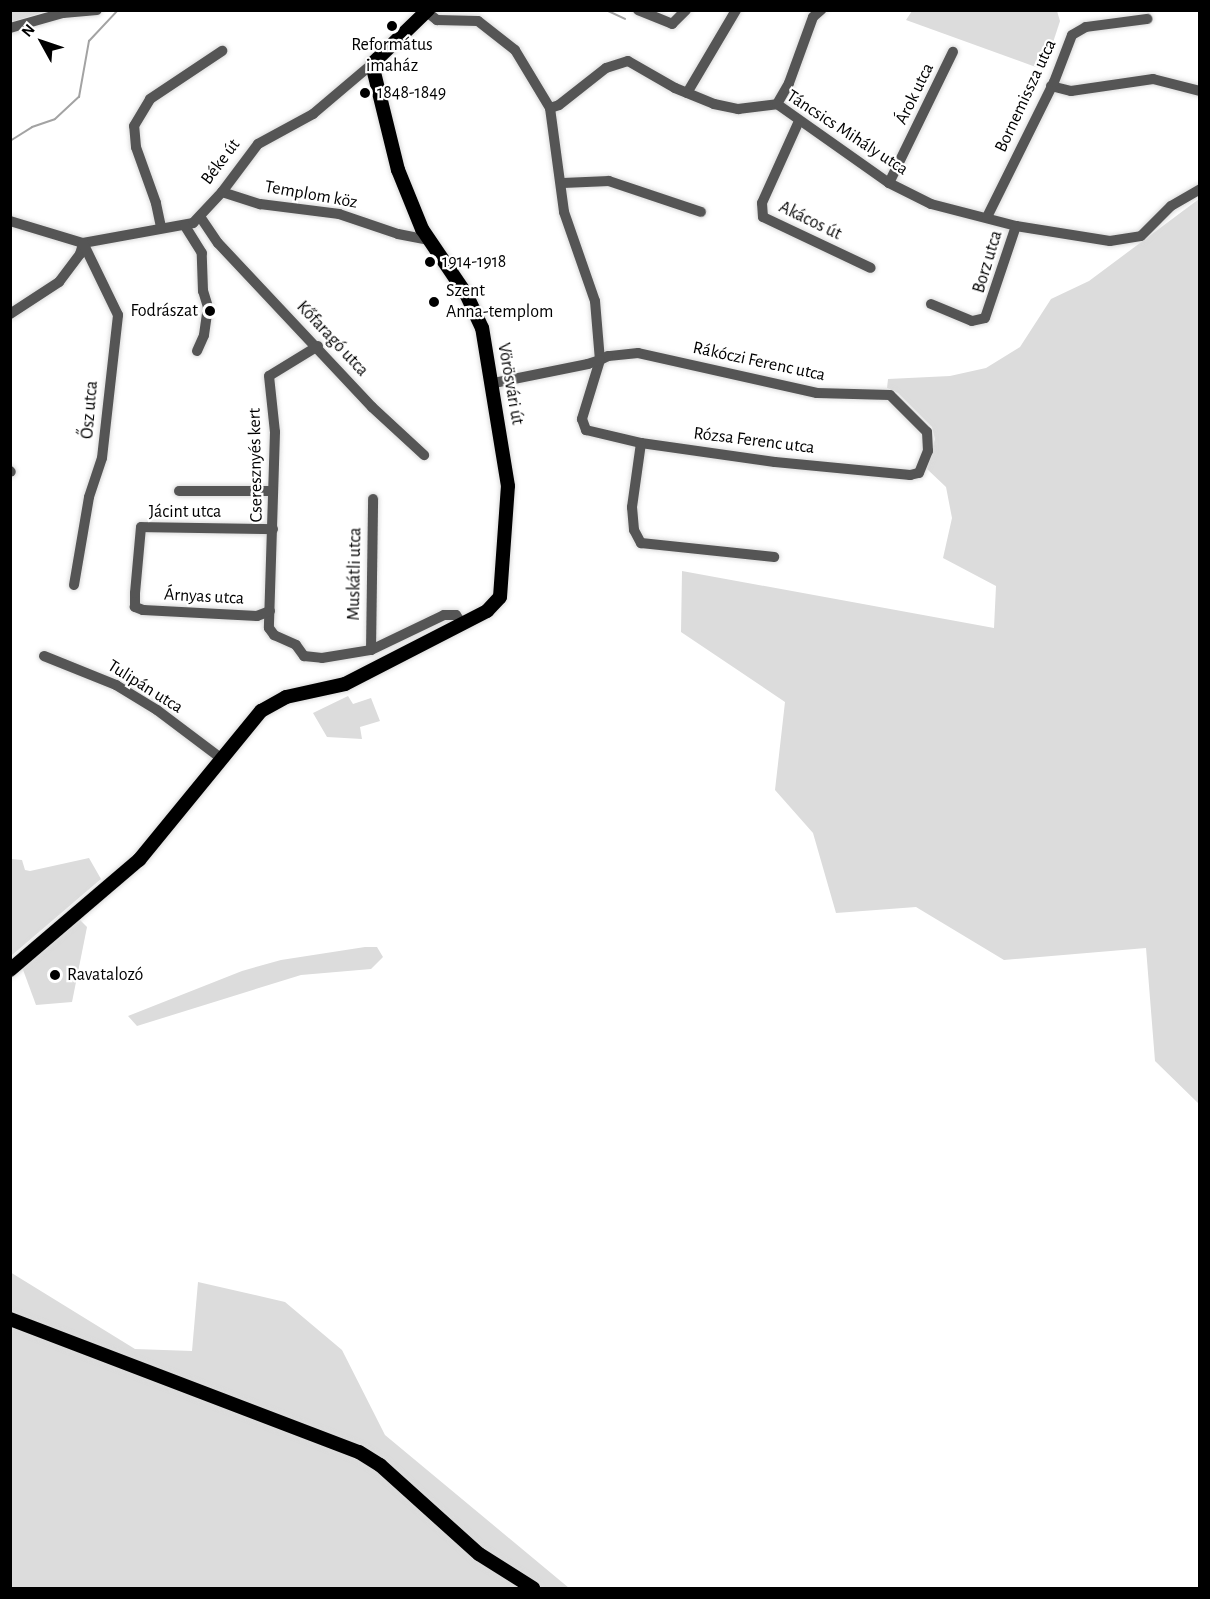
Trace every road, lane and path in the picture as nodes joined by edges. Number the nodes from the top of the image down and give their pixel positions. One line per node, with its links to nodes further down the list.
1 (96, 10): 9 (street)
2 (638, 10): 3 (street)
3 (686, 10)
4 (736, 10): 15 (street)
5 (821, 10): 16 (street)
6 (428, 11): 7 (street); 12 (main road, Béke út)
7 (478, 16): 17 (street)
8 (1147, 19): 13 (street, Bornemissza utca)
9 (10, 28)
10 (222, 51): 29 (street)
11 (953, 52): 20 (street, Árok utca)
12 (372, 64): 22 (street, Béke út); 30 (main road, Vörösvári út)
13 (1051, 86): 14 (street); 25 (street, Bornemissza utca)
14 (1200, 91)
15 (687, 93): 16 (street, Táncsics Mihály utca); 17 (street, Táncsics Mihály utca)
16 (777, 104): 18 (street, Táncsics Mihály utca)
17 (550, 108): 19 (street)
18 (799, 121): 20 (street, Táncsics Mihály utca); 34 (street, Akácos út)
19 (562, 183): 23 (street); 39 (street)
20 (889, 183): 25 (street, Táncsics Mihály utca)
21 (1200, 189): 28 (street, Táncsics Mihály utca)
22 (222, 192): 24 (street, Béke út); 30 (street, Templom köz)
23 (701, 212)
24 (201, 218): 27 (street, Béke út); 32 (street, Kőfaragó utca)
25 (987, 218): 28 (street, Táncsics Mihály utca)
26 (10, 221): 31 (street, Béke út)
27 (185, 226): 29 (street, Béke út); 33 (street)
28 (1016, 226): 35 (street, Borz utca)
29 (160, 227): 31 (street, Béke út)
30 (429, 240): 40 (main road, Vörösvári út)
31 (83, 243): 36 (street); 49 (street, Ősz utca)
32 (218, 243): 33 (street); 37 (street, Kőfaragó utca)
33 (202, 253): 38 (street)
34 (871, 268)
35 (931, 304)
36 (10, 314)
37 (318, 346): 42 (street, Kőfaragó utca); 45 (street, Cseresznyés kert)
38 (197, 351)
39 (600, 360): 40 (street); 41 (street, Rózsa Ferenc utca); 43 (street, Rákóczi Ferenc utca)
40 (494, 383): 52 (main road, Vörösvári út)
41 (641, 443): 43 (street, Rózsa Ferenc utca); 48 (street)
42 (424, 455)
43 (919, 473)
44 (179, 491): 45 (street)
45 (273, 491): 47 (street, Cseresznyés kert)
46 (373, 499): 53 (street, Muskátli utca)
47 (273, 529): 50 (street, Jácint utca); 51 (street, Cseresznyés kert)
48 (774, 557)
49 (74, 585)
50 (135, 607): 51 (street, Árnyas utca)
51 (270, 611): 53 (street)
52 (463, 625): 53 (street); 55 (main road, Vörösvári út)
53 (371, 650)
54 (44, 656): 55 (street, Tulipán utca)
55 (222, 759): 56 (main road, Vörösvári út)
56 (10, 970)
57 (10, 1319): 58 (main road)
58 (533, 1588)

